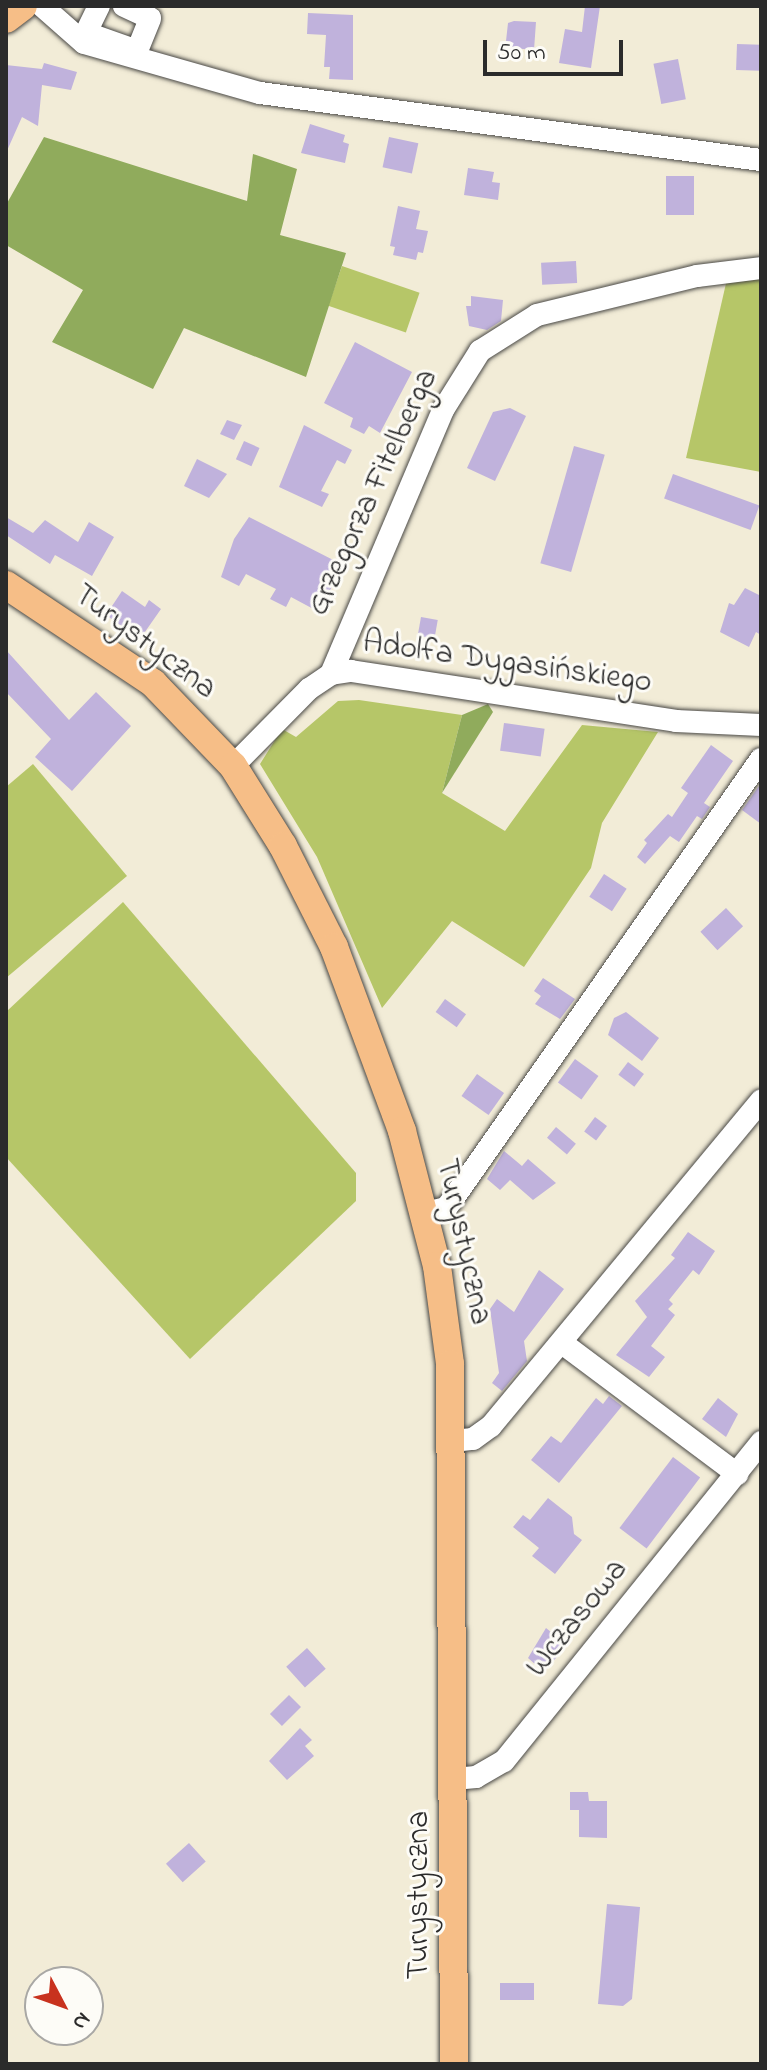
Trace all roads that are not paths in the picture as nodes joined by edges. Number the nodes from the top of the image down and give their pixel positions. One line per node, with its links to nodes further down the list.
1 (23, 6): 5 (main road)
2 (42, 6): 6 (street)
3 (99, 6): 4 (street)
4 (124, 6)
5 (6, 19)
6 (761, 160)
7 (761, 268): 9 (street, Grzegorza Fitelberga)
8 (6, 585): 12 (main road, Turystyczna)
9 (331, 674): 10 (street, Adolfa Dygasińskiego); 12 (street, Adolfa Dygasińskiego)
10 (761, 725)
11 (761, 759): 14 (street)
12 (233, 766): 14 (main road, Turystyczna)
13 (761, 1101): 15 (street)
14 (425, 1213): 16 (main road, Turystyczna)
15 (562, 1343): 16 (street); 18 (street)
16 (453, 1441): 19 (main road, Turystyczna)
17 (761, 1442): 18 (street, Wczasowa)
18 (737, 1474): 19 (street, Wczasowa)
19 (454, 1779): 20 (main road, Turystyczna)
20 (454, 2064)

